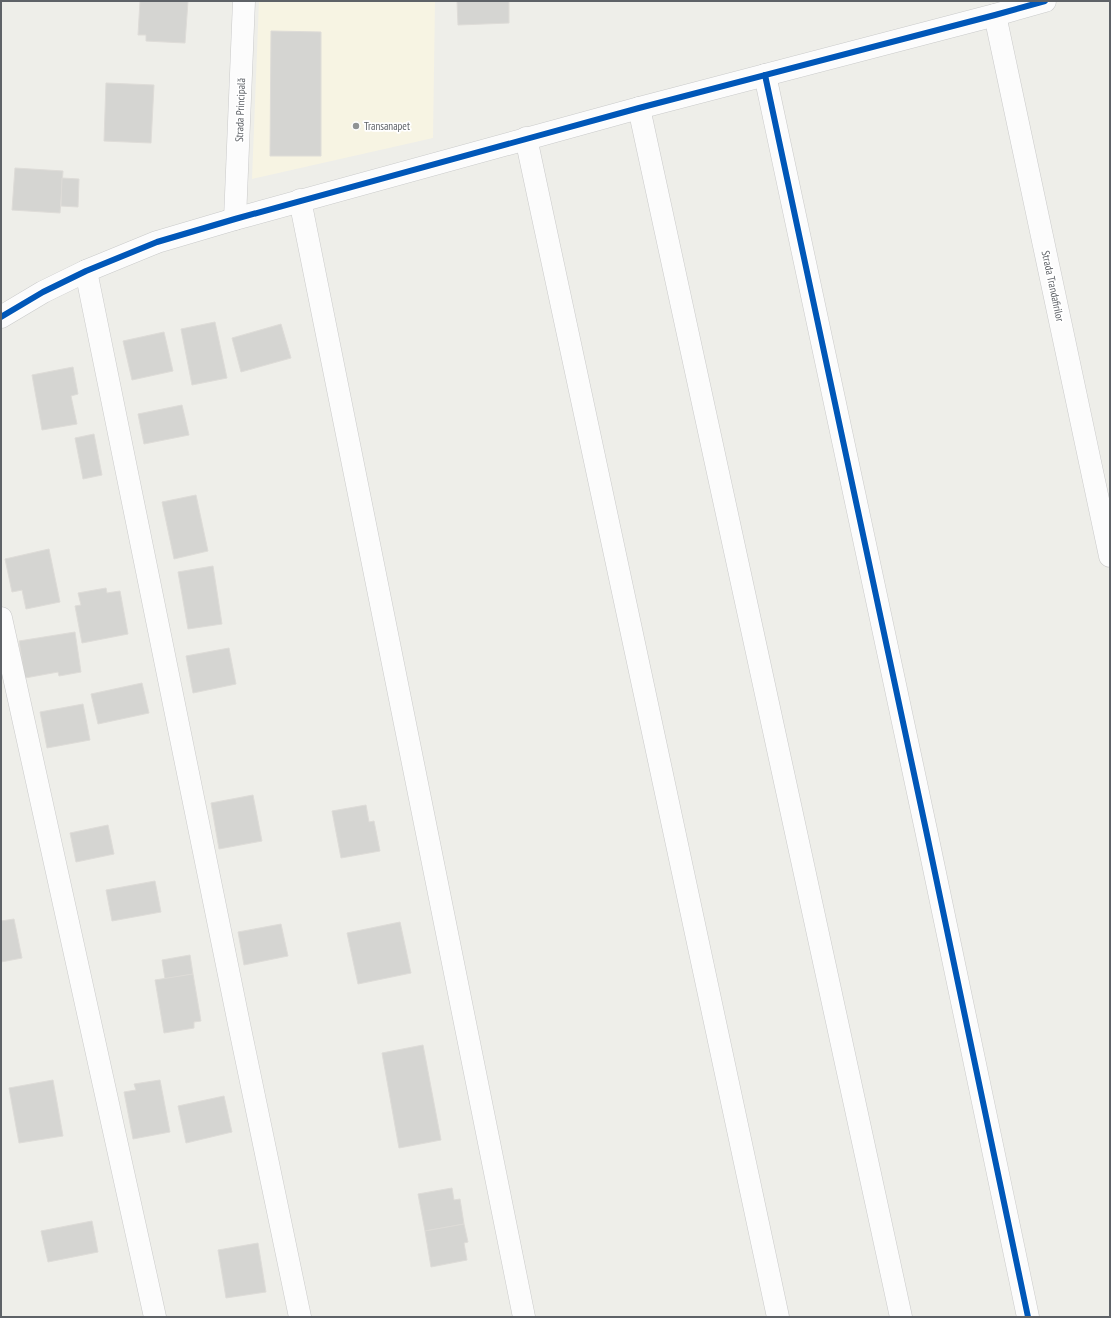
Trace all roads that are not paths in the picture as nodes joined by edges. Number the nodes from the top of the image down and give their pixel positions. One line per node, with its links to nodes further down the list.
1 (244, 1): 8 (street, Strada Principală)
2 (1045, 1): 3 (street)
3 (995, 15): 4 (street); 11 (street, Strada Trandafirilor)
4 (765, 75): 5 (street); 18 (street)
5 (639, 108): 6 (street); 17 (street)
6 (526, 138): 7 (street); 16 (street)
7 (300, 200): 8 (street); 15 (street)
8 (235, 218): 9 (street)
9 (86, 271): 10 (street); 14 (street)
10 (1, 317)
11 (1110, 556)
12 (1, 618): 13 (street)
13 (155, 1317)
14 (300, 1317)
15 (524, 1317)
16 (778, 1317)
17 (901, 1317)
18 (1028, 1317)

